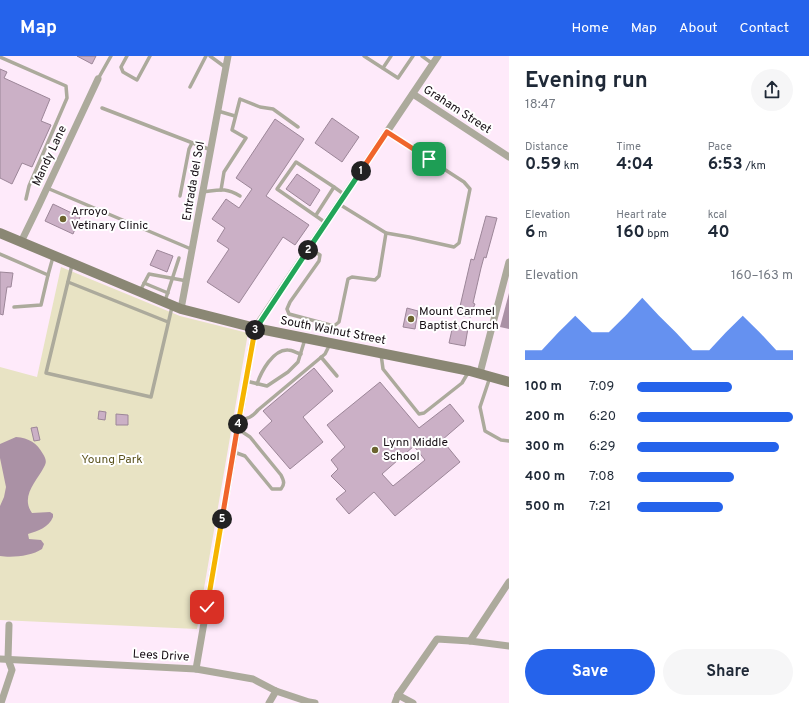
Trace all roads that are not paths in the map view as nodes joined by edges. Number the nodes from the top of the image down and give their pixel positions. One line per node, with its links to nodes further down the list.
1 (111, 56): 17 (lane)
2 (127, 56): 3 (lane)
3 (150, 56)
4 (206, 56): 18 (lane)
5 (210, 56): 15 (lane)
6 (228, 56): 15 (street, Entrada del Sol)
7 (364, 56): 13 (lane)
8 (391, 56): 16 (lane)
9 (413, 56): 16 (lane)
10 (422, 56): 14 (lane)
11 (438, 56): 14 (street)
12 (0, 57): 35 (lane)
13 (370, 58): 16 (lane)
14 (433, 64): 19 (street)
15 (226, 68): 21 (street, Entrada del Sol)
16 (383, 68)
17 (98, 79): 29 (street, Mandy Lane)
18 (190, 87)
19 (413, 94): 24 (street); 27 (street, Graham Street)
20 (102, 108): 25 (lane)
21 (218, 111): 22 (lane); 26 (street, Entrada del Sol)
22 (235, 116): 23 (lane); 30 (lane)
23 (298, 127)
24 (387, 132): 32 (street); 40 (lane)
25 (192, 143): 26 (lane); 33 (lane)
26 (211, 150): 31 (street, Entrada del Sol)
27 (509, 157)
28 (334, 187): 32 (lane); 37 (lane); 37 (lane)
29 (47, 188): 41 (street, Mandy Lane); 43 (lane)
30 (221, 190): 31 (lane); 34 (lane)
31 (203, 192): 43 (street, Entrada del Sol)
32 (345, 195): 36 (street)
33 (180, 196)
34 (240, 196)
35 (26, 199)
36 (339, 204): 38 (street); 40 (lane)
37 (316, 215): 38 (lane)
38 (326, 222): 42 (street)
39 (0, 233): 41 (street, South Walnut Street)
40 (386, 233): 42 (lane)
41 (20, 242): 45 (street, South Walnut Street)
42 (309, 248): 57 (street)
43 (192, 249): 51 (street, Entrada del Sol)
44 (0, 254): 49 (lane)
45 (53, 256): 48 (street, South Walnut Street); 49 (lane)
46 (179, 258): 50 (lane)
47 (509, 262): 63 (street)
48 (72, 264): 52 (lane); 53 (street, South Walnut Street)
49 (48, 275): 55 (lane)
50 (172, 278): 51 (lane); 53 (lane); 54 (lane)
51 (187, 281): 54 (street, Entrada del Sol)
52 (68, 282): 56 (lane); 56 (lane)
53 (142, 288): 54 (street, South Walnut Street)
54 (172, 302): 56 (lane); 57 (street, South Walnut Street)
55 (14, 307)
56 (168, 322)
57 (255, 328): 58 (street, South Walnut Street); 66 (street)
58 (305, 338): 59 (street, South Walnut Street); 61 (lane)
59 (330, 343): 60 (street, South Walnut Street); 62 (lane)
60 (381, 353): 63 (street, South Walnut Street); 63 (lane)
61 (301, 354): 68 (lane); 68 (lane)
62 (321, 357): 64 (lane); 69 (lane)
63 (475, 372): 65 (street, South Walnut Street)
64 (337, 376)
65 (490, 376): 67 (street, South Walnut Street); 71 (lane)
66 (246, 381): 68 (lane); 69 (street)
67 (509, 382)
68 (257, 384)
69 (239, 420): 70 (street)
70 (238, 429): 72 (street); 72 (lane)
71 (509, 441)
72 (234, 452): 79 (street)
73 (509, 582): 75 (street)
74 (9, 625): 78 (street)
75 (470, 641): 76 (street); 81 (street)
76 (509, 646)
77 (0, 659): 78 (street, Lees Drive)
78 (8, 659): 79 (street, Lees Drive); 82 (street)
79 (196, 668): 80 (street, Lees Drive)
80 (276, 691): 83 (street); 84 (street, Lees Drive)
81 (398, 696): 85 (street); 86 (street)
82 (1, 703)
83 (269, 703)
84 (315, 703)
85 (395, 703)
86 (413, 703)

